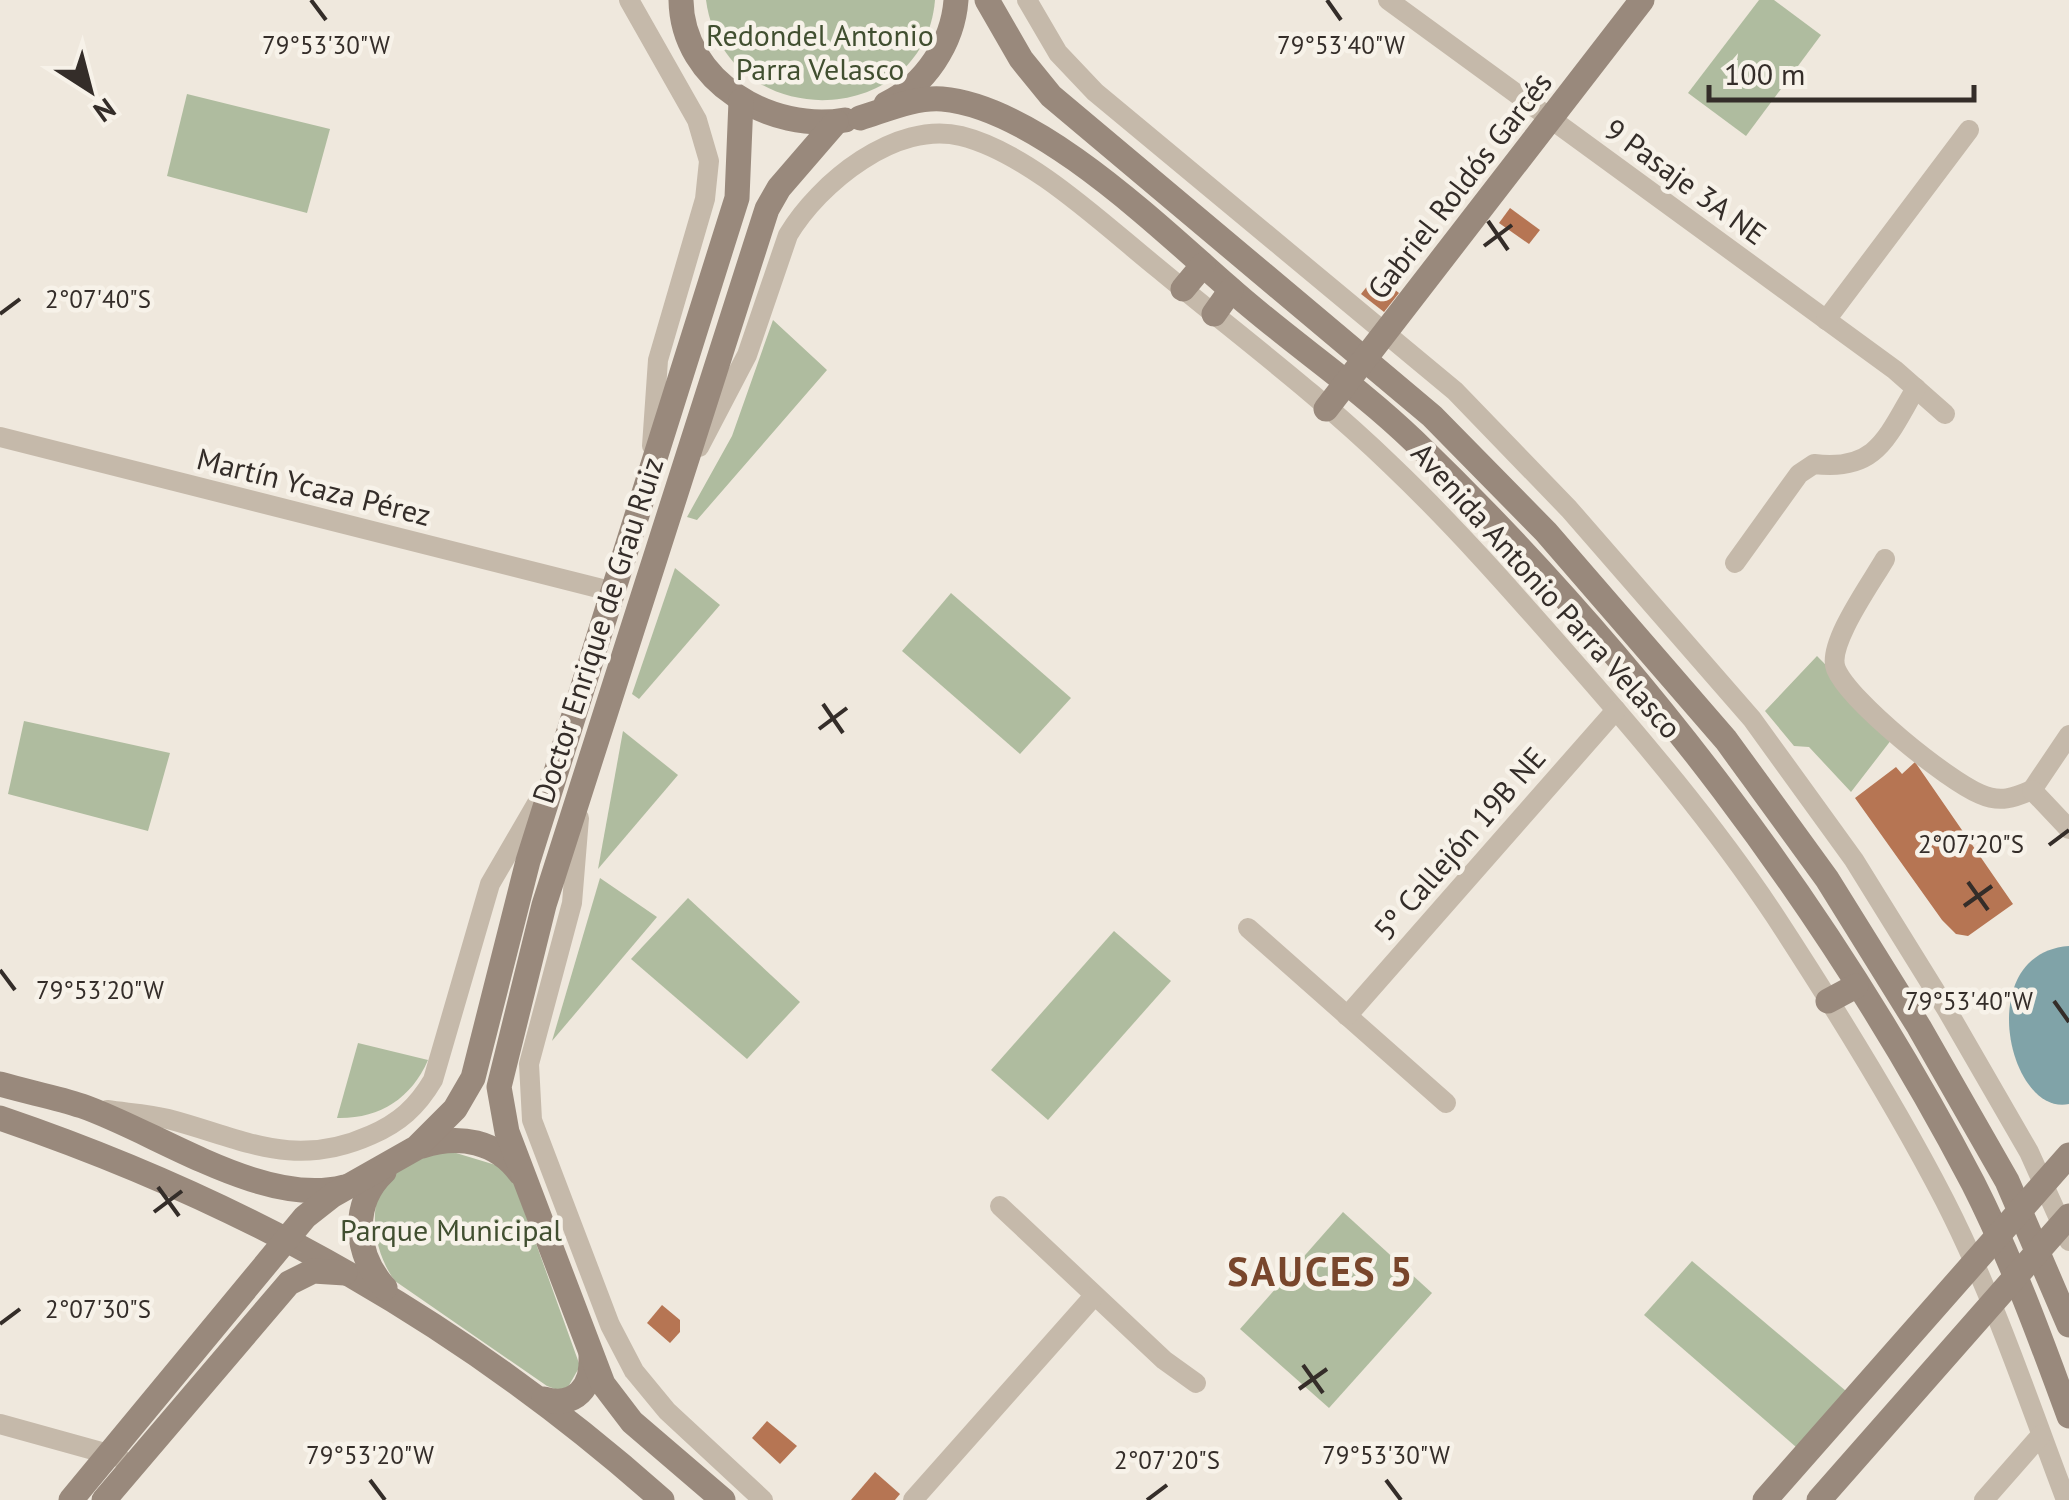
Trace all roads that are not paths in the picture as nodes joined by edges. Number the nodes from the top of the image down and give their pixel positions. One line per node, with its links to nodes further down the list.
1 (629, 0): 26 (street)
2 (664, 0): 9 (street)
3 (681, 0): 9 (street)
4 (956, 0): 12 (street)
5 (987, 0): 20 (street, Avenida Antonio Parra Velasco)
6 (1027, 0): 19 (street)
7 (1388, 0): 11 (street, 9 Pasaje 3A NE)
8 (1642, 0): 11 (street, Gabriel Roldós Garcés)
9 (697, 54): 10 (street)
10 (741, 101): 12 (street); 26 (street, Doctor Enrique de Grau Ruiz)
11 (1551, 119): 18 (street, 9 Pasaje 3A NE); 19 (street, Gabriel Roldós Garcés)
12 (848, 120): 14 (street, Avenida Antonio Parra Velasco); 27 (street, Doctor Enrique de Grau Ruiz)
13 (1969, 130): 18 (street)
14 (1203, 265): 15 (street); 16 (street, Avenida Antonio Parra Velasco)
15 (1183, 290): 17 (street, Avenida Antonio Parra Velasco); 27 (street, Avenida Antonio Parra Velasco)
16 (1230, 290): 17 (street); 21 (street, Avenida Antonio Parra Velasco)
17 (1214, 314): 23 (street, Avenida Antonio Parra Velasco)
18 (1826, 320): 22 (street, 9 Pasaje 3A NE)
19 (1387, 333): 20 (street, Gabriel Roldós Garcés); 49 (street)
20 (1366, 359): 21 (street, Gabriel Roldós Garcés); 51 (street, Avenida Antonio Parra Velasco)
21 (1347, 384): 23 (street, Gabriel Roldós Garcés); 38 (street, Avenida Antonio Parra Velasco)
22 (1916, 388): 24 (street, 9 Pasaje 3A NE); 29 (street)
23 (1326, 410): 31 (street, Avenida Antonio Parra Velasco)
24 (1945, 414)
25 (0, 437): 30 (street, Martín Ycaza Pérez)
26 (651, 462): 30 (street, Doctor Enrique de Grau Ruiz)
27 (676, 488): 34 (street, Doctor Enrique de Grau Ruiz)
28 (1885, 559): 35 (street)
29 (1735, 562)
30 (614, 592): 33 (street, Doctor Enrique de Grau Ruiz)
31 (1616, 710): 39 (street, Avenida Antonio Parra Velasco); 40 (street, 5º Callejón 19B NE)
32 (2069, 736): 35 (street)
33 (556, 770): 43 (street, Doctor Enrique de Grau Ruiz); 46 (street, Doctor Enrique de Grau Ruiz)
34 (581, 790): 48 (street, Doctor Enrique de Grau Ruiz); 75 (street)
35 (2032, 790): 36 (street)
36 (2069, 829)
37 (1248, 928): 40 (street)
38 (1856, 986): 39 (street); 54 (street, Avenida Antonio Parra Velasco)
39 (1828, 1001): 56 (street, Avenida Antonio Parra Velasco)
40 (1347, 1016): 42 (street)
41 (0, 1084): 43 (street)
42 (1446, 1103)
43 (82, 1106): 47 (street)
44 (0, 1118): 53 (street)
45 (2069, 1154): 49 (street)
46 (406, 1155): 47 (street, Doctor Enrique de Grau Ruiz); 48 (street); 60 (street)
47 (362, 1180): 53 (street, Doctor Enrique de Grau Ruiz)
48 (526, 1182): 63 (street, Doctor Enrique de Grau Ruiz)
49 (2044, 1184): 51 (street); 52 (street)
50 (1000, 1206): 59 (street)
51 (2020, 1212): 54 (street); 55 (street, Avenida Antonio Parra Velasco)
52 (2066, 1227): 55 (street)
53 (286, 1237): 57 (street); 69 (street, Doctor Enrique de Grau Ruiz)
54 (1997, 1238): 56 (street); 58 (street, Avenida Antonio Parra Velasco)
55 (2038, 1252): 58 (street); 62 (street, Avenida Antonio Parra Velasco)
56 (1974, 1265): 61 (street, Avenida Antonio Parra Velasco); 77 (street)
57 (355, 1274): 60 (street); 70 (street)
58 (2015, 1278): 61 (street); 66 (street, Avenida Antonio Parra Velasco)
59 (1094, 1296): 64 (street); 76 (street)
60 (395, 1299): 65 (street)
61 (1992, 1305): 68 (street, Avenida Antonio Parra Velasco); 78 (street)
62 (2069, 1326)
63 (591, 1354): 65 (street); 74 (street, Doctor Enrique de Grau Ruiz)
64 (1196, 1384)
65 (544, 1399): 73 (street)
66 (2069, 1416)
67 (0, 1424): 69 (street)
68 (2041, 1435): 79 (street); 80 (street, Avenida Antonio Parra Velasco)
69 (112, 1455): 70 (street); 71 (street, Doctor Enrique de Grau Ruiz)
70 (138, 1462): 72 (street)
71 (71, 1500)
72 (104, 1500)
73 (662, 1500)
74 (723, 1500)
75 (763, 1500)
76 (913, 1500)
77 (1766, 1500)
78 (1819, 1500)
79 (1984, 1500)
80 (2066, 1500)

